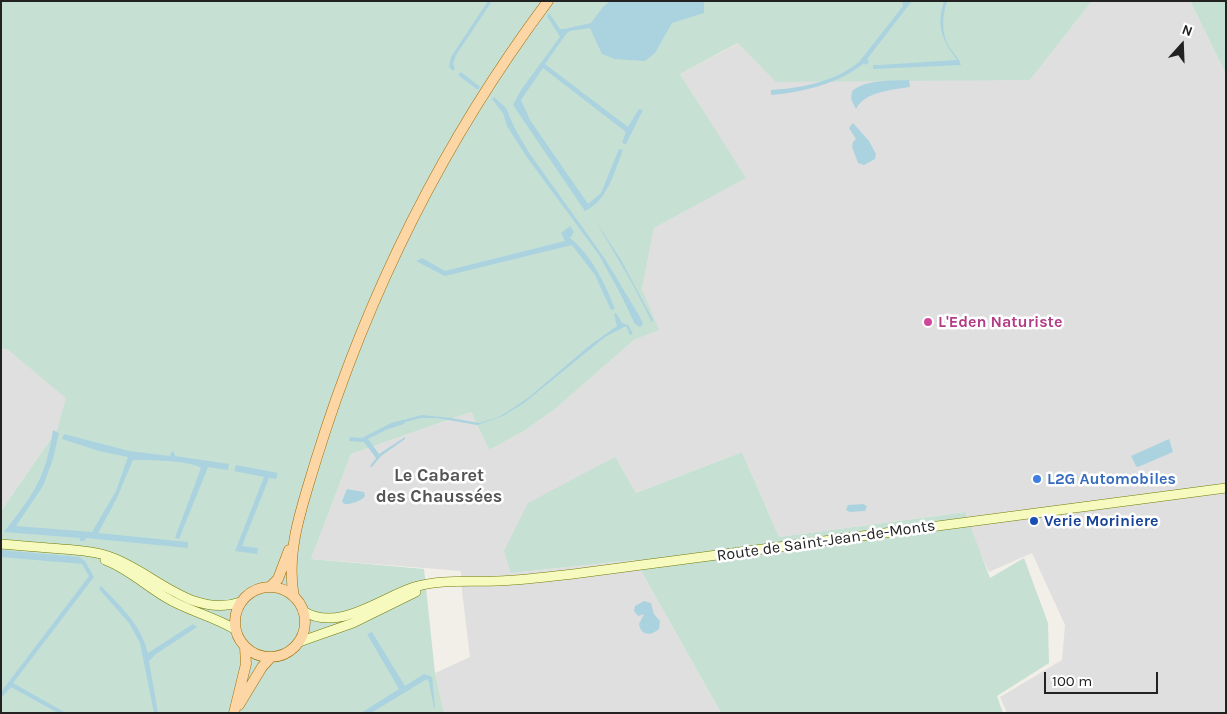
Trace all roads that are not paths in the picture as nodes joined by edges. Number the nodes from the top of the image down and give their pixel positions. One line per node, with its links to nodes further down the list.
1 (548, 1): 3 (main road)
2 (1226, 488): 8 (main road, Route de Saint-Jean-de-Monts)
3 (296, 530): 6 (main road); 7 (main road)
4 (1, 544): 5 (main road)
5 (74, 550): 9 (main road); 11 (main road)
6 (270, 587): 7 (main road); 9 (main road)
7 (294, 597): 10 (main road)
8 (391, 600): 10 (main road); 12 (main road)
9 (241, 602): 11 (main road)
10 (303, 610): 12 (main road)
11 (236, 630): 13 (main road)
12 (299, 642): 14 (main road)
13 (246, 647): 14 (main road); 15 (main road)
14 (271, 657): 15 (main road)
15 (234, 713)

